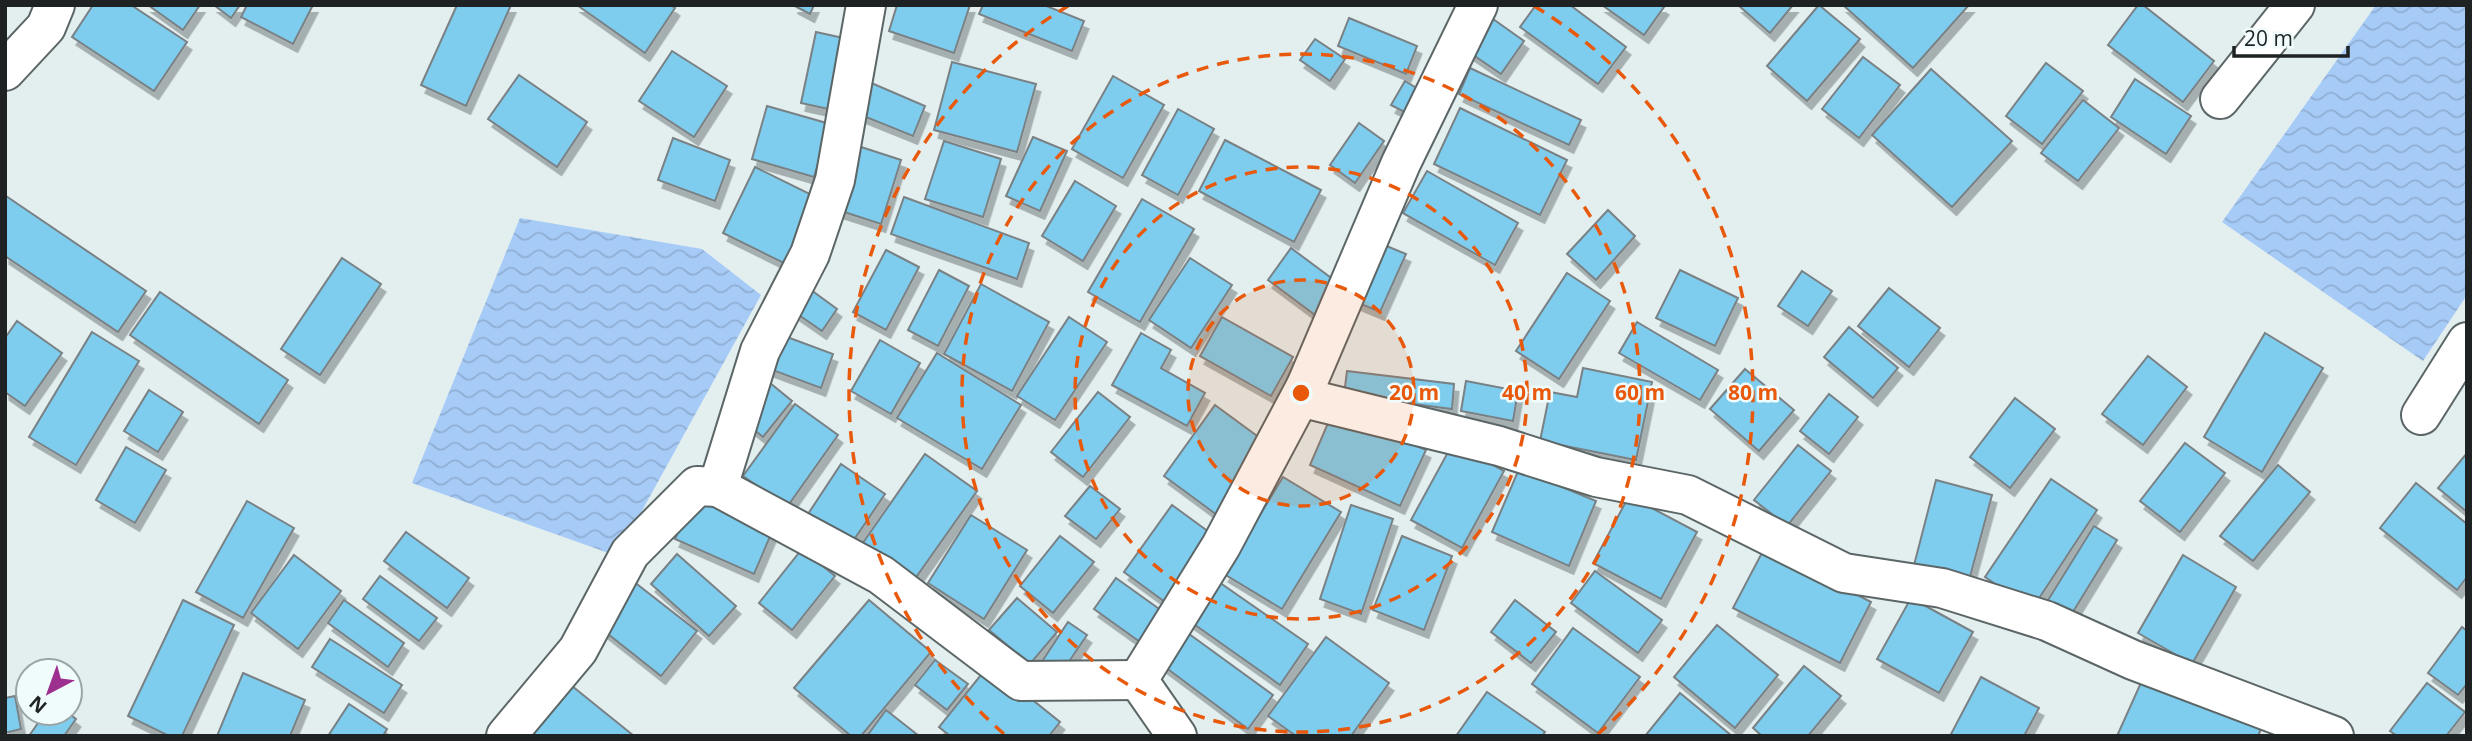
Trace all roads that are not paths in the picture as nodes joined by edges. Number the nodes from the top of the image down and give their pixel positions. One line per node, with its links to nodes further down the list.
1 (55, 5): 5 (street)
2 (866, 5): 10 (street)
3 (1478, 5): 8 (street)
4 (2295, 5): 6 (street)
5 (5, 71)
6 (2220, 99)
7 (2467, 342): 9 (street)
8 (1306, 386): 11 (street); 14 (street)
9 (2421, 415)
10 (718, 487): 11 (street); 12 (street)
11 (1138, 680): 13 (street)
12 (506, 736)
13 (1177, 736)
14 (2333, 736)

